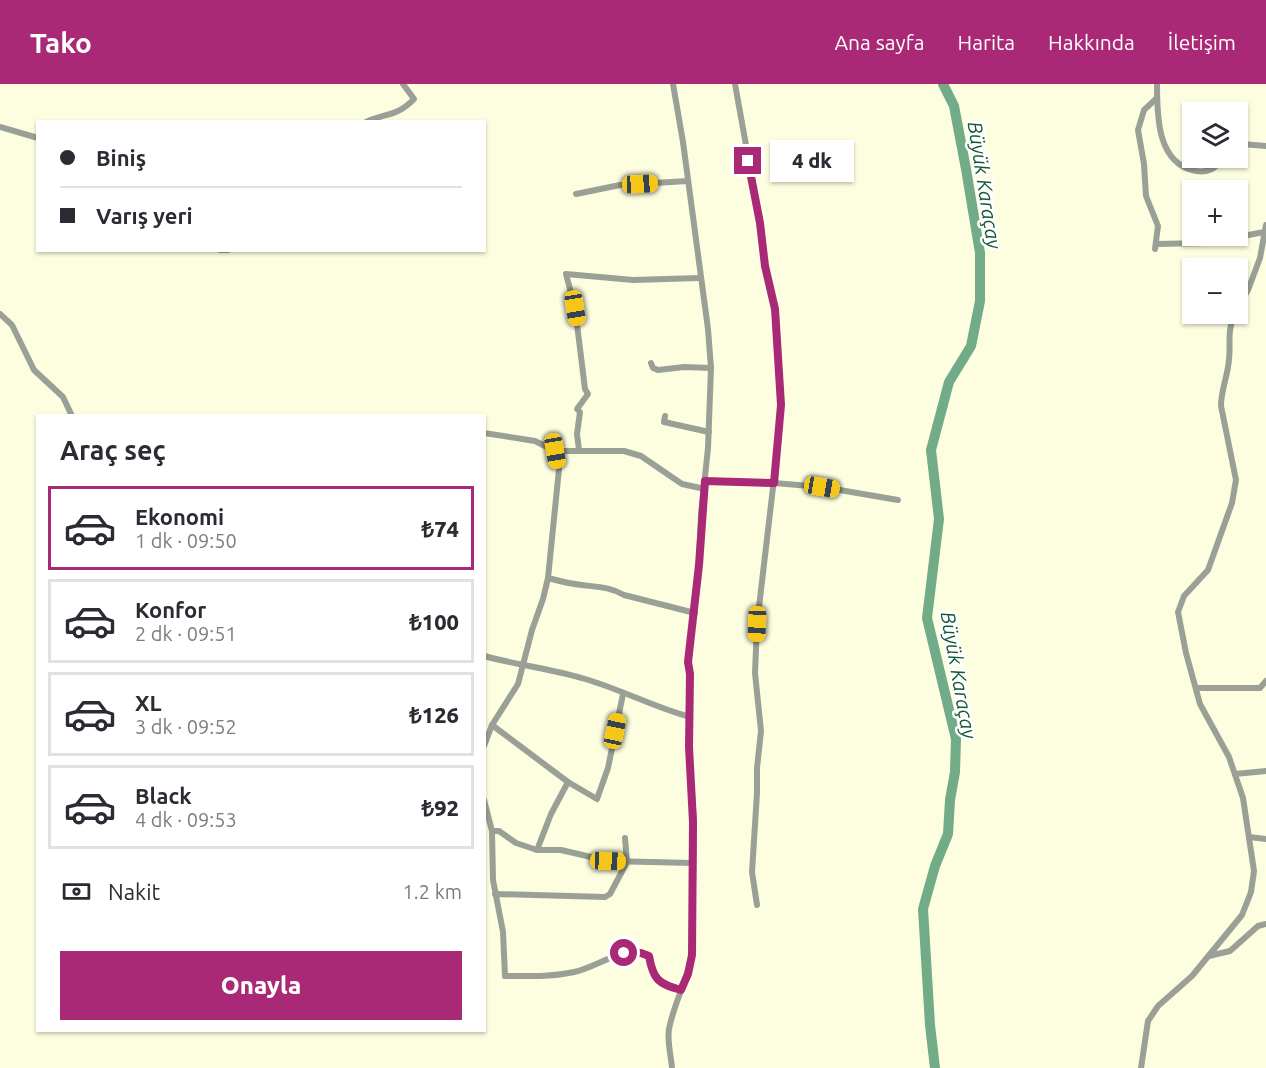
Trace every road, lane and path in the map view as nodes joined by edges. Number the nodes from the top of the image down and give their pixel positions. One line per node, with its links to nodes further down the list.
1 (403, 84): 6 (street)
2 (673, 84): 14 (street)
3 (735, 84): 32 (street)
4 (1157, 84): 5 (street)
5 (1157, 99): 11 (street); 17 (street)
6 (370, 120)
7 (0, 127): 8 (street)
8 (36, 137)
9 (1248, 144): 10 (street)
10 (1266, 146)
11 (1182, 166)
12 (1188, 168): 13 (street)
13 (1214, 168)
14 (688, 181): 15 (street); 19 (street)
15 (576, 194)
16 (1266, 225): 17 (street)
17 (1264, 232): 18 (street)
18 (1264, 242): 20 (street)
19 (700, 278): 24 (street); 29 (street)
20 (1248, 287)
21 (0, 314): 25 (street)
22 (1232, 324): 40 (street)
23 (651, 363): 24 (street)
24 (711, 368): 27 (street)
25 (71, 414)
26 (665, 417): 27 (street)
27 (709, 432): 31 (street)
28 (486, 434): 30 (street)
29 (579, 450): 30 (street); 33 (street)
30 (555, 451): 35 (street)
31 (705, 481): 32 (street); 33 (street)
32 (774, 483): 34 (street); 57 (street)
33 (705, 489): 36 (street)
34 (898, 500)
35 (548, 578): 36 (street); 38 (street)
36 (694, 613): 42 (street)
37 (486, 656): 38 (street)
38 (521, 665): 41 (street); 43 (street)
39 (1266, 681): 40 (street)
40 (1196, 688): 46 (street)
41 (623, 694): 42 (street); 47 (street)
42 (690, 717): 55 (street)
43 (492, 725): 44 (street); 47 (street)
44 (486, 741)
45 (1266, 771): 46 (street)
46 (1235, 774): 50 (street)
47 (568, 782): 53 (street)
48 (486, 808): 49 (street)
49 (492, 831): 53 (street); 56 (street)
50 (1249, 837): 52 (street); 59 (street)
51 (625, 838): 54 (street)
52 (1266, 839)
53 (537, 850): 54 (street)
54 (627, 862): 55 (street); 56 (street)
55 (693, 863): 60 (street)
56 (495, 894): 60 (street)
57 (758, 904)
58 (1266, 924): 59 (street)
59 (1209, 956): 62 (street)
60 (681, 990): 61 (street)
61 (672, 1068)
62 (1142, 1068)

